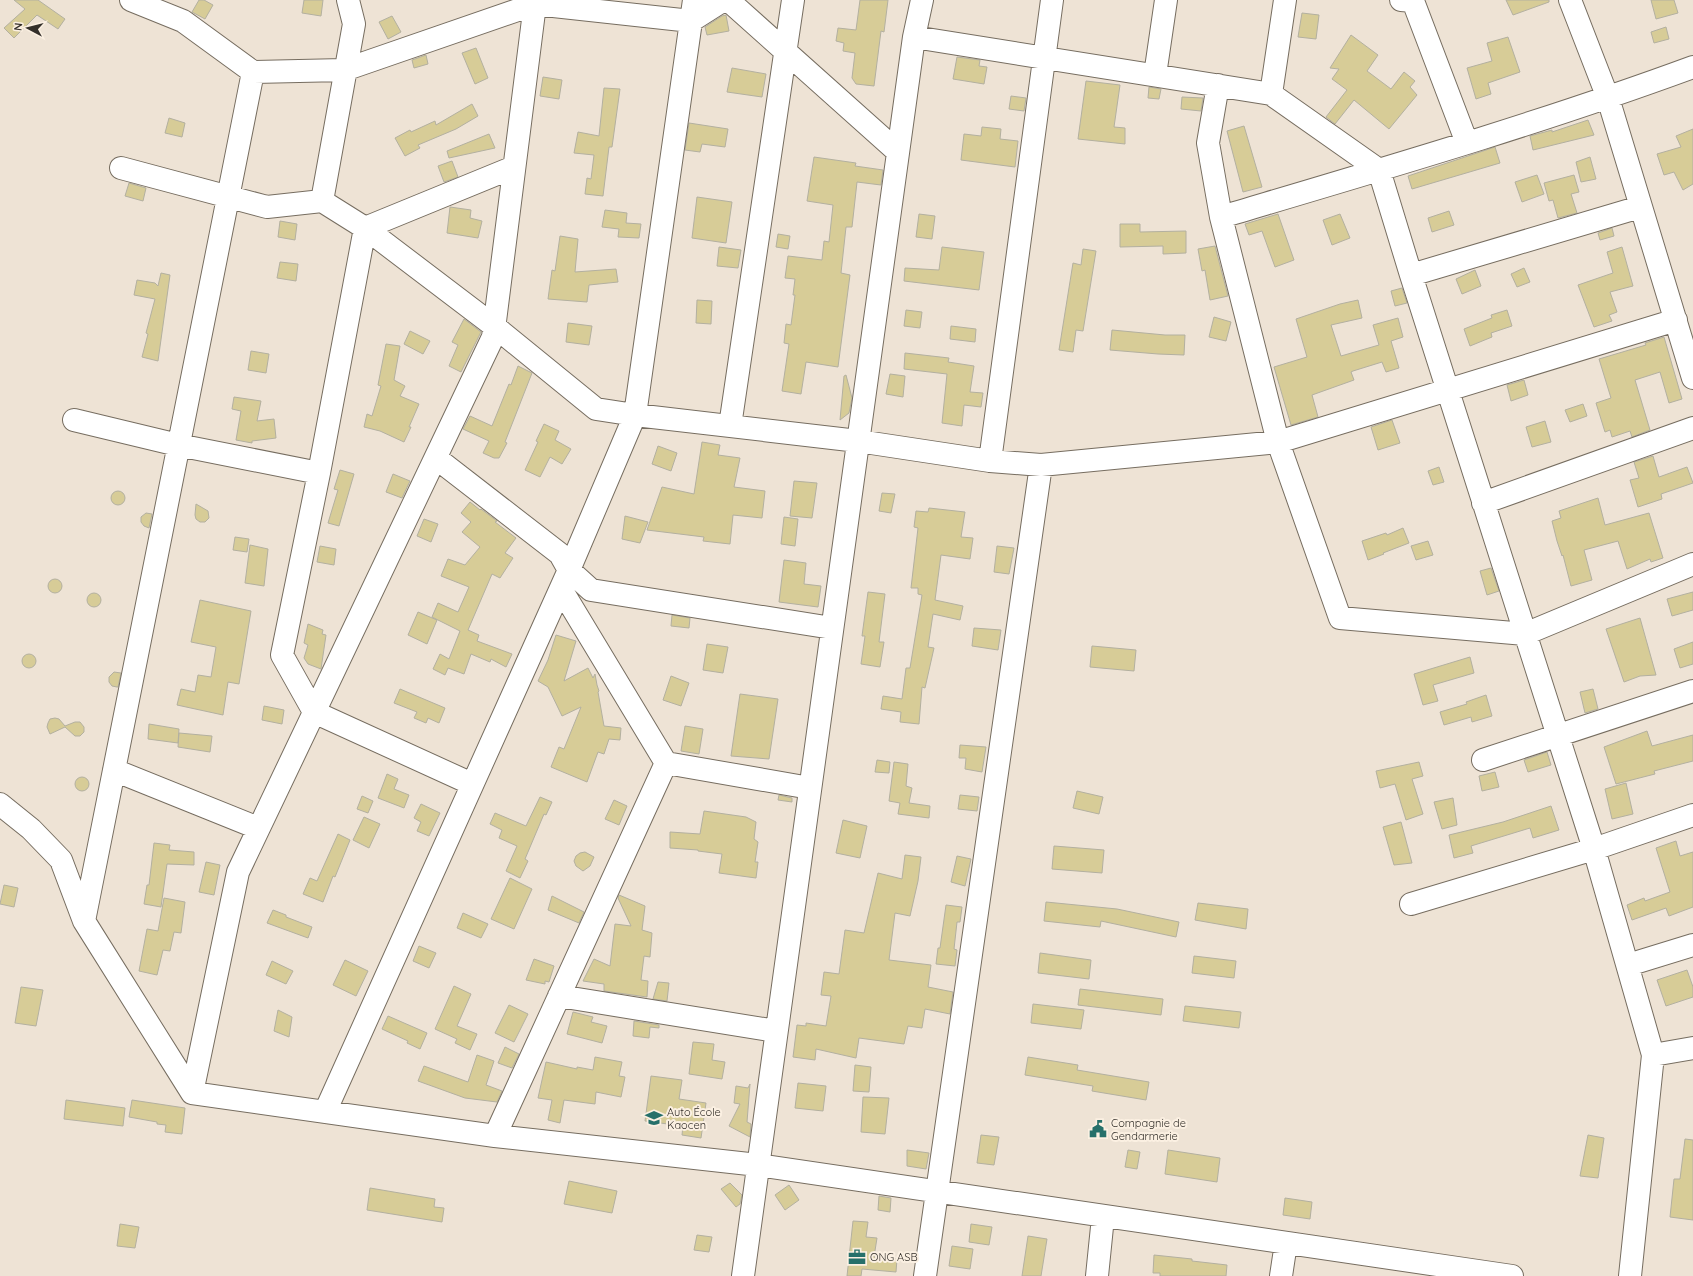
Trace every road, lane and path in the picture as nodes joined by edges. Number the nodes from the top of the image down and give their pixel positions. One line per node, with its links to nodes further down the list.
1 (130, 0): 19 (street)
2 (348, 0): 18 (street)
3 (724, 0): 13 (street)
4 (728, 0): 15 (street)
5 (793, 0): 15 (street)
6 (922, 0): 14 (street)
7 (1052, 0): 16 (street)
8 (1166, 0): 20 (street)
9 (1285, 0): 22 (street)
10 (1401, 0): 24 (street)
11 (1570, 0): 23 (street)
12 (535, 4): 13 (street); 18 (street); 27 (street)
13 (692, 10): 39 (street)
14 (914, 37): 16 (street); 25 (street)
15 (786, 51): 25 (street); 41 (street)
16 (1044, 58): 20 (street); 47 (street)
17 (1693, 67): 23 (street)
18 (344, 70): 19 (street); 30 (street)
19 (253, 72): 29 (street)
20 (1155, 75): 21 (street)
21 (1218, 85): 22 (street); 32 (street)
22 (1271, 94): 28 (street)
23 (1608, 98): 24 (street); 31 (street)
24 (1467, 143): 28 (street)
25 (898, 152): 43 (street)
26 (121, 168): 29 (street)
27 (514, 168): 33 (street); 36 (street)
28 (1379, 170): 32 (street); 34 (street)
29 (228, 196): 30 (street); 45 (street)
30 (322, 201): 33 (street)
31 (1640, 207): 34 (street); 35 (street)
32 (1221, 217): 44 (street)
33 (365, 228): 36 (street); 49 (street)
34 (1411, 275): 38 (street)
35 (1676, 320): 37 (street); 38 (street)
36 (494, 326): 39 (street); 46 (street)
37 (1693, 378)
38 (1448, 391): 44 (street); 50 (street)
39 (635, 415): 41 (street); 52 (street)
40 (74, 420): 45 (street)
41 (730, 426): 43 (street)
42 (1693, 428): 50 (street)
43 (858, 441): 47 (street); 53 (street)
44 (1278, 442): 48 (street); 54 (street)
45 (178, 445): 49 (street); 60 (street)
46 (436, 458): 52 (street); 56 (street)
47 (990, 460): 48 (street)
48 (1041, 465): 79 (street)
49 (319, 473): 56 (street)
50 (1483, 503): 54 (street)
51 (1693, 564): 54 (street)
52 (565, 580): 53 (street); 59 (street); 61 (street)
53 (832, 628): 62 (street)
54 (1525, 634): 57 (street)
55 (1693, 691): 57 (street)
56 (314, 712): 61 (street); 65 (street)
57 (1558, 737): 58 (street); 66 (street)
58 (1483, 760)
59 (666, 763): 62 (street); 71 (street)
60 (114, 770): 65 (street); 68 (street)
61 (472, 784): 76 (street)
62 (810, 788): 72 (street)
63 (0, 804): 68 (street)
64 (1693, 815): 66 (street)
65 (258, 828): 75 (street)
66 (1594, 849): 67 (street); 70 (street)
67 (1412, 904)
68 (84, 921): 75 (street)
69 (1693, 945): 70 (street)
70 (1628, 965): 74 (street)
71 (559, 996): 72 (street); 77 (street)
72 (776, 1031): 78 (street)
73 (1693, 1048): 74 (street)
74 (1653, 1055): 88 (street)
75 (192, 1093): 76 (street)
76 (324, 1112): 77 (street)
77 (495, 1136): 78 (street)
78 (758, 1165): 79 (street); 83 (street)
79 (937, 1193): 80 (street); 84 (street)
80 (1103, 1217): 81 (street); 85 (street)
81 (1286, 1243): 82 (street); 86 (street)
82 (1452, 1272): 87 (street)
83 (743, 1276)
84 (925, 1276)
85 (1098, 1276)
86 (1281, 1276)
87 (1512, 1276)
88 (1630, 1276)

